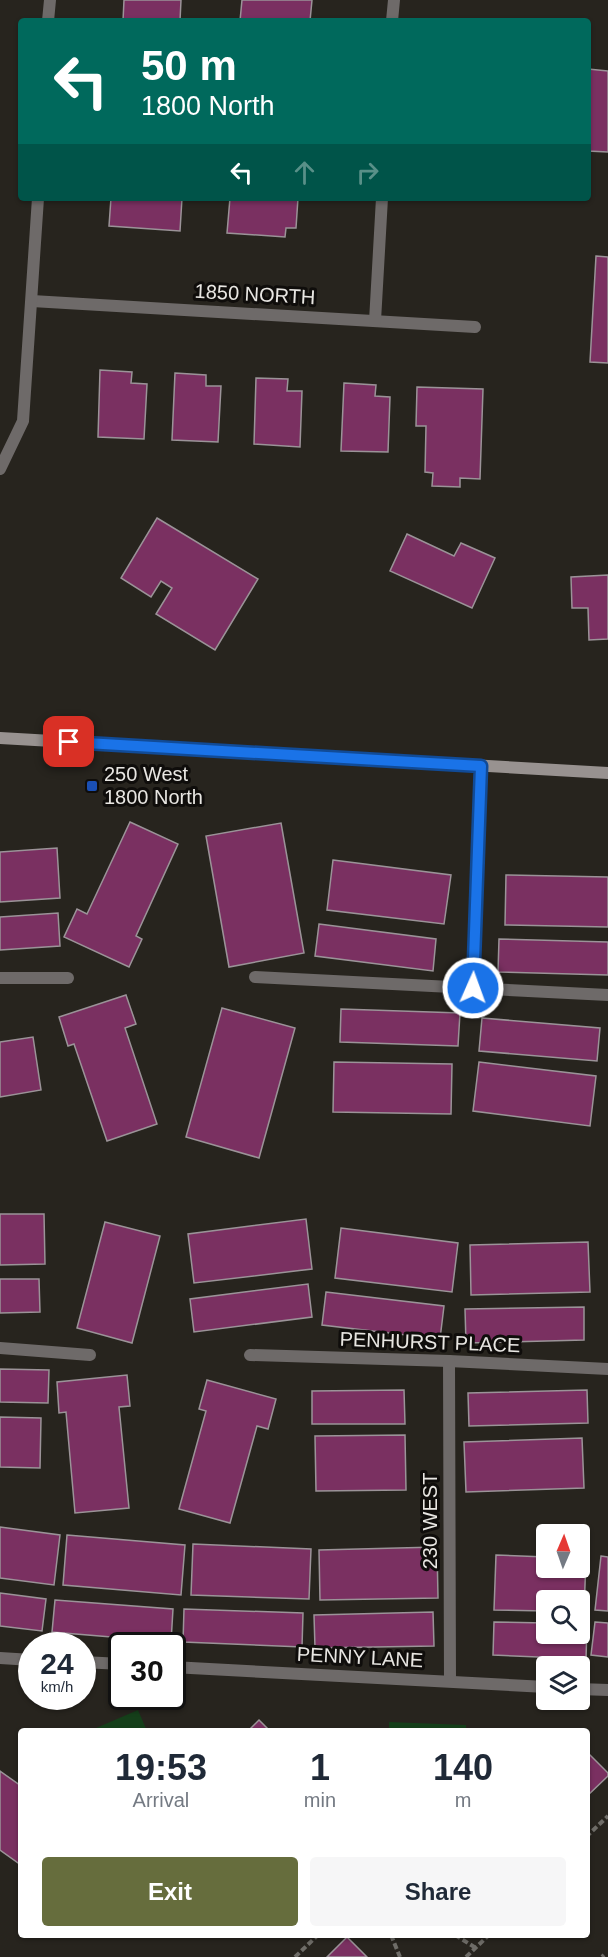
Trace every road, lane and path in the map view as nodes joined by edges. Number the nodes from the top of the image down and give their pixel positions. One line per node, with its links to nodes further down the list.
1 (50, 0): 3 (street)
2 (394, 0): 4 (street)
3 (48, 18)
4 (392, 18)
5 (38, 201): 7 (street)
6 (382, 201): 8 (street)
7 (32, 301): 8 (street, 1850 NORTH); 10 (street)
8 (375, 321): 9 (street, 1850 NORTH)
9 (475, 327)
10 (0, 469)
11 (0, 738): 12 (street)
12 (481, 766): 13 (street); 17 (street)
13 (608, 773)
14 (255, 977): 17 (street)
15 (0, 978): 16 (street)
16 (68, 978)
17 (473, 988): 18 (street)
18 (608, 995)
19 (0, 1348): 20 (street)
20 (90, 1355)
21 (250, 1355): 22 (street, PENHURST PLACE)
22 (449, 1361): 23 (street, PENHURST PLACE); 27 (street, 230 WEST)
23 (608, 1370)
24 (0, 1658): 25 (street)
25 (18, 1659)
26 (186, 1668): 27 (street, PENNY LANE)
27 (450, 1681): 28 (street, PENNY LANE)
28 (536, 1686)
29 (590, 1689): 30 (street)
30 (608, 1690)
31 (608, 1816): 32 (path)
32 (590, 1833)
33 (315, 1938): 38 (path)
34 (393, 1938): 39 (path)
35 (460, 1938): 37 (path)
36 (486, 1938): 37 (path)
37 (476, 1948): 40 (path)
38 (295, 1957)
39 (400, 1957)
40 (466, 1957)

